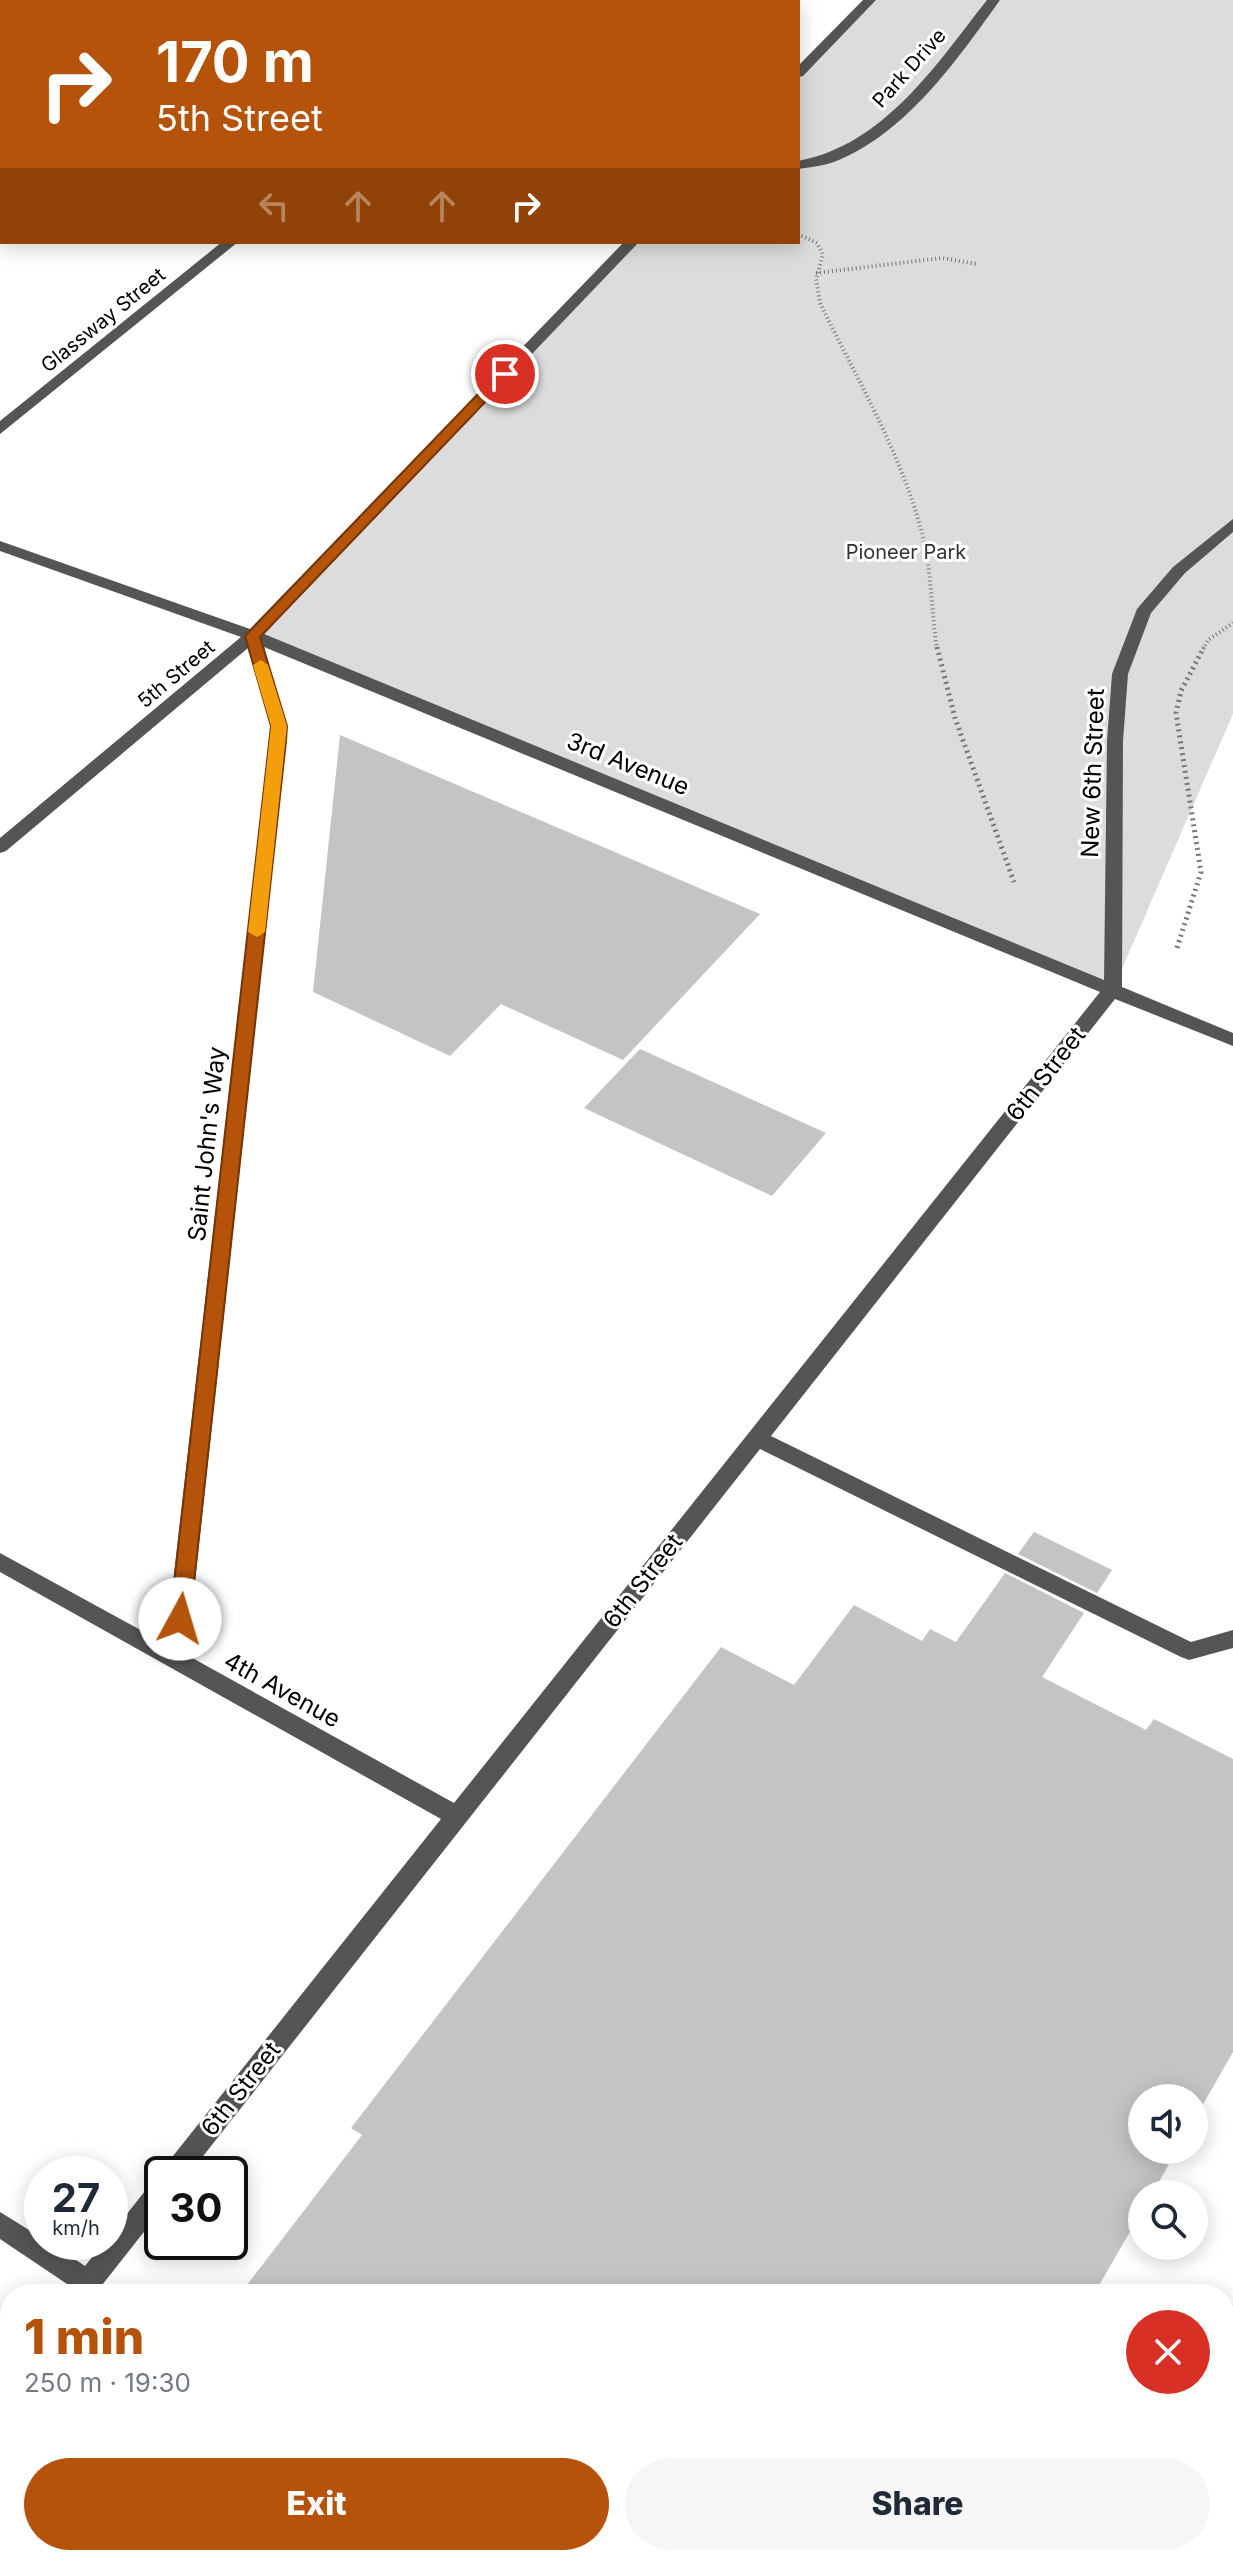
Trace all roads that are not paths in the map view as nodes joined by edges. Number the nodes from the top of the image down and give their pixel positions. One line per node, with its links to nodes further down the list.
1 (870, 0): 3 (street)
2 (994, 0): 4 (street, Park Drive)
3 (800, 71)
4 (800, 165)
5 (229, 244): 7 (street, Glassway Street)
6 (630, 244): 10 (street, 5th Street)
7 (0, 429)
8 (1233, 524): 12 (street, New 6th Street)
9 (0, 546): 10 (street, 3rd Avenue)
10 (253, 636): 11 (street, 5th Street); 12 (street, 3rd Avenue); 17 (street, Saint John's Way)
11 (0, 847)
12 (1113, 989): 13 (street, 3rd Avenue); 14 (street, 6th Street)
13 (1233, 1040)
14 (756, 1438): 16 (street); 18 (street, 6th Street)
15 (0, 1562): 17 (street, 4th Avenue)
16 (1233, 1639)
17 (175, 1660): 18 (street, 4th Avenue)
18 (456, 1816): 19 (street, 6th Street)
19 (188, 2156)
20 (144, 2212): 23 (street)
21 (0, 2224): 22 (street)
22 (79, 2284)
23 (87, 2284)

